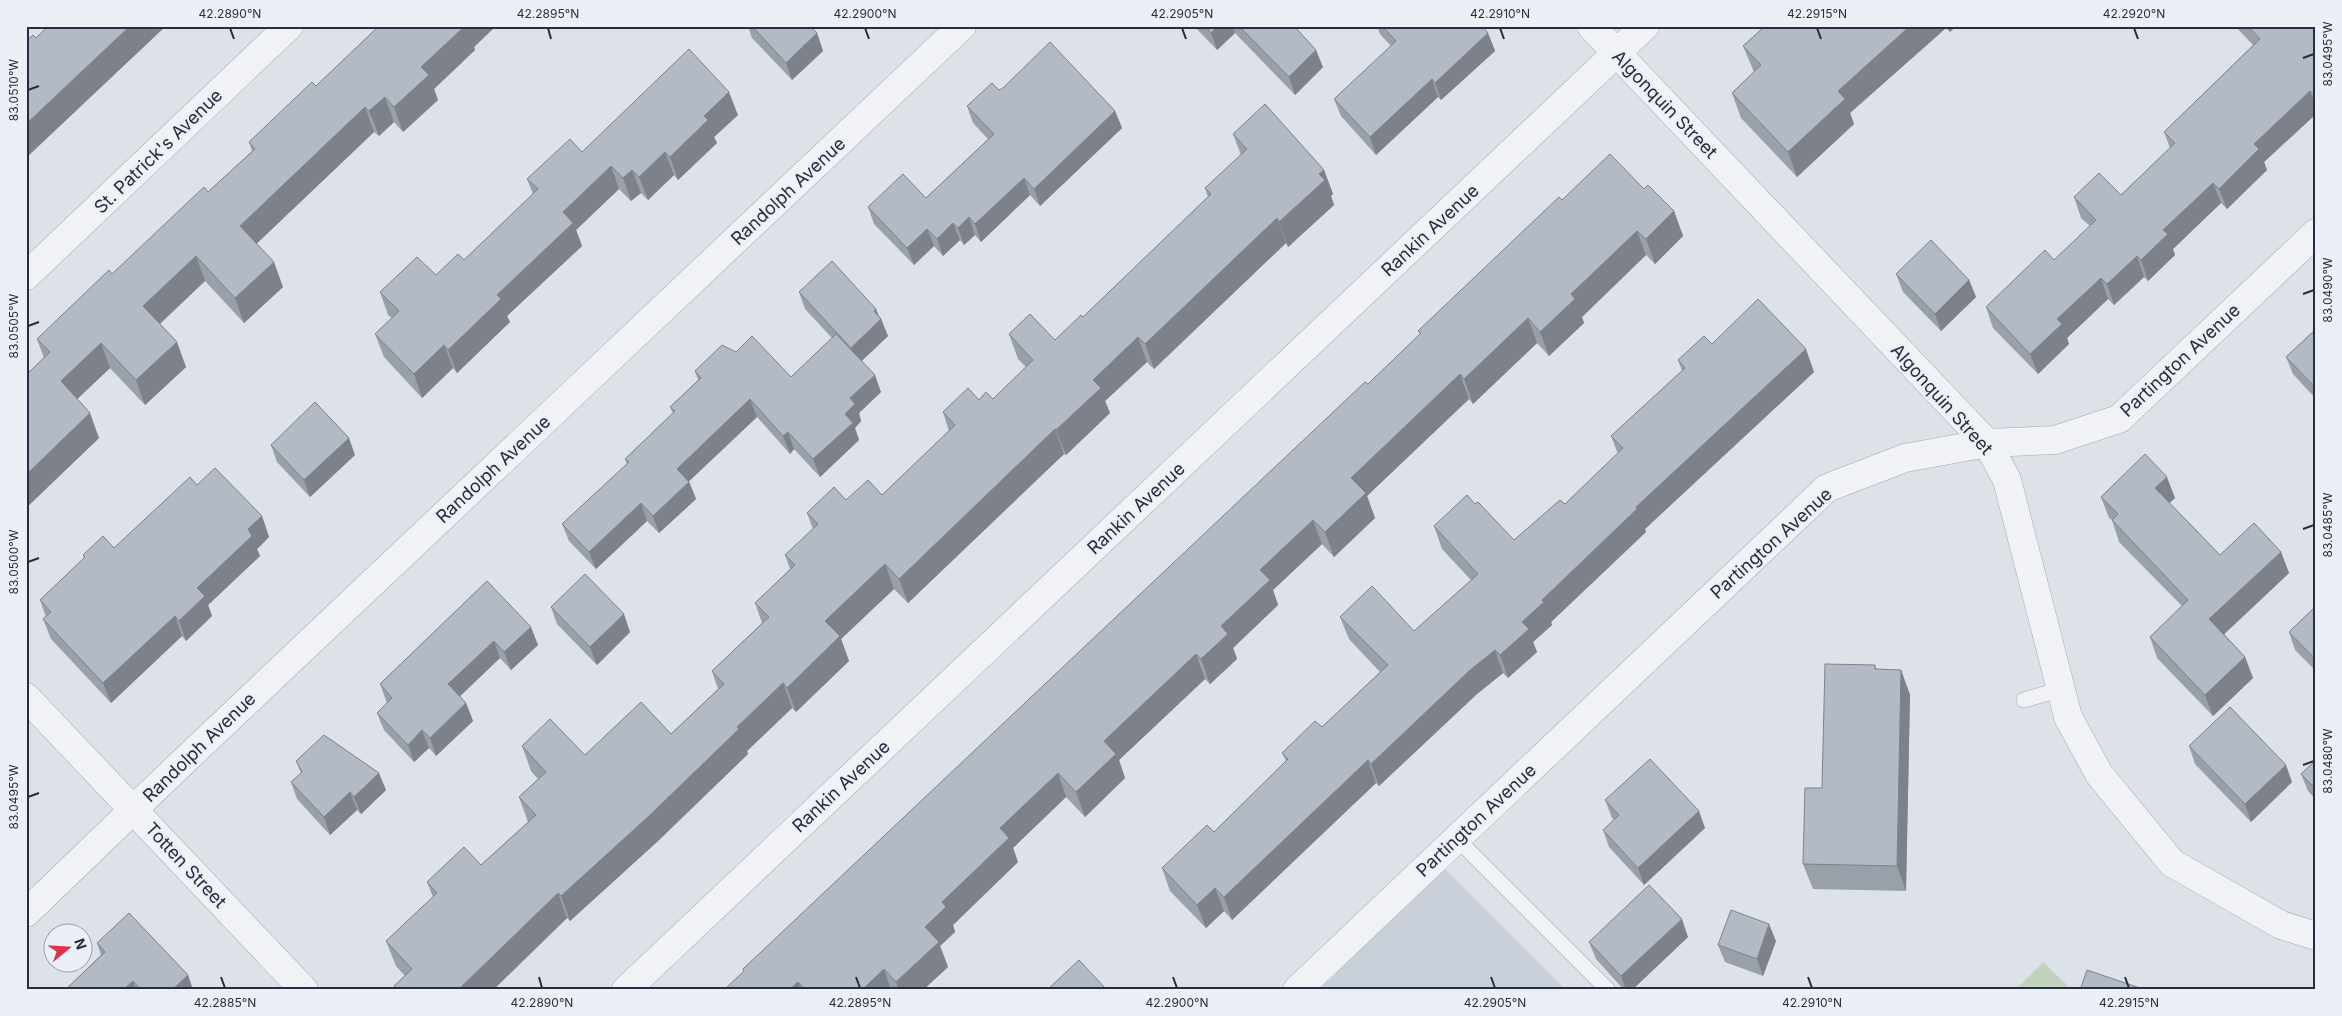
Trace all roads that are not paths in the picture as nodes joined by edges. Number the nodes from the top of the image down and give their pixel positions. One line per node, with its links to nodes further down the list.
1 (289, 26): 7 (street, St. Patrick's Avenue)
2 (962, 26): 12 (street, Randolph Avenue)
3 (1591, 26): 5 (street, Algonquin Street)
4 (1645, 26): 5 (street, Rankin Avenue)
5 (1617, 53): 8 (street, Algonquin Street); 17 (street, Rankin Avenue)
6 (2316, 232): 8 (street, Partington Avenue)
7 (26, 276)
8 (1987, 443): 9 (street, Algonquin Street); 13 (street, Partington Avenue)
9 (2061, 689): 11 (lane); 15 (street, Algonquin Street)
10 (26, 697): 12 (street, Totten Street)
11 (2024, 700)
12 (134, 810): 14 (street, Randolph Avenue); 16 (street, Totten Street)
13 (1456, 838): 18 (street, Partington Avenue); 19 (lane)
14 (26, 913)
15 (2316, 936)
16 (304, 990)
17 (626, 990)
18 (1296, 990)
19 (1608, 990)

